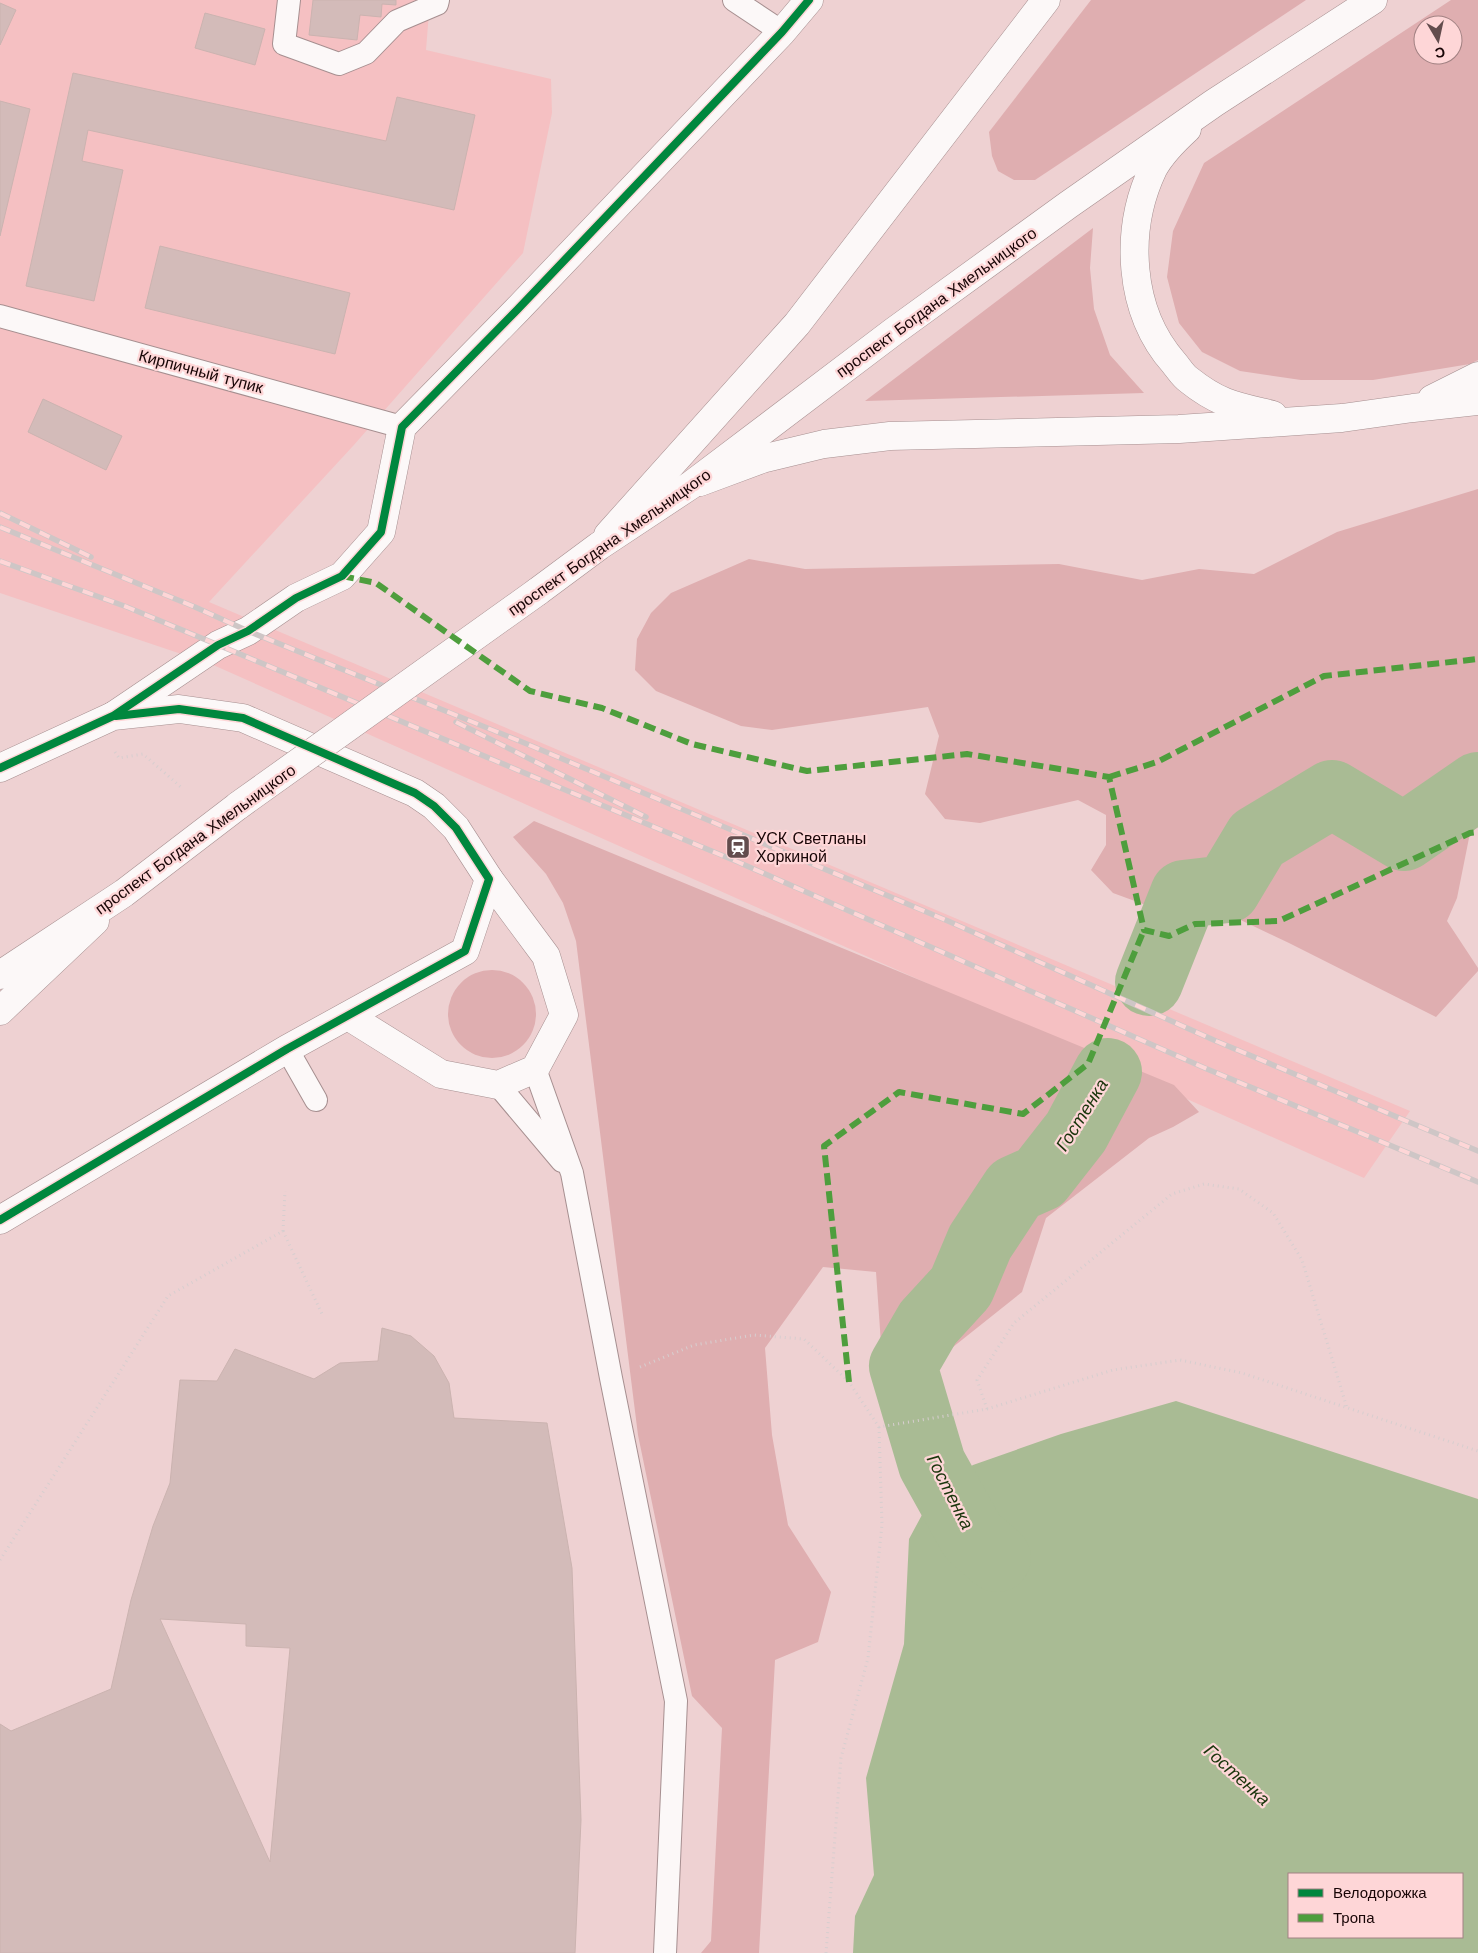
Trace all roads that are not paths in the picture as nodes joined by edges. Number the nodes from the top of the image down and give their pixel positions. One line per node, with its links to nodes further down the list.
1 (289, 0): 2 (lane)
2 (438, 0)
3 (734, 0): 7 (lane)
4 (809, 0): 7 (main road)
5 (1046, 0): 16 (main road)
6 (1373, 0): 8 (main road)
7 (782, 32): 14 (main road)
8 (1214, 102): 13 (main road); 15 (main road, проспект Богдана Хмельницкого)
9 (0, 316): 14 (lane, Кирпичный тупик)
10 (1478, 376): 12 (main road)
11 (1478, 401): 12 (main road)
12 (1413, 408): 13 (main road)
13 (1342, 418): 15 (main road)
14 (402, 427): 17 (main road)
15 (691, 485): 16 (main road, проспект Богдана Хмельницкого)
16 (599, 546): 20 (main road, проспект Богдана Хмельницкого, bridge)
17 (114, 716): 18 (main road); 19 (main road)
18 (0, 768)
19 (489, 879): 23 (main road); 25 (main road)
20 (124, 893): 21 (main road, проспект Богдана Хмельницкого); 22 (main road)
21 (0, 975)
22 (0, 1011)
23 (348, 1016): 24 (main road); 26 (main road)
24 (287, 1049): 27 (lane); 29 (main road)
25 (535, 1069): 26 (main road); 28 (lane)
26 (498, 1086): 28 (lane)
27 (316, 1100)
28 (572, 1173): 30 (lane)
29 (0, 1220)
30 (665, 1953)

